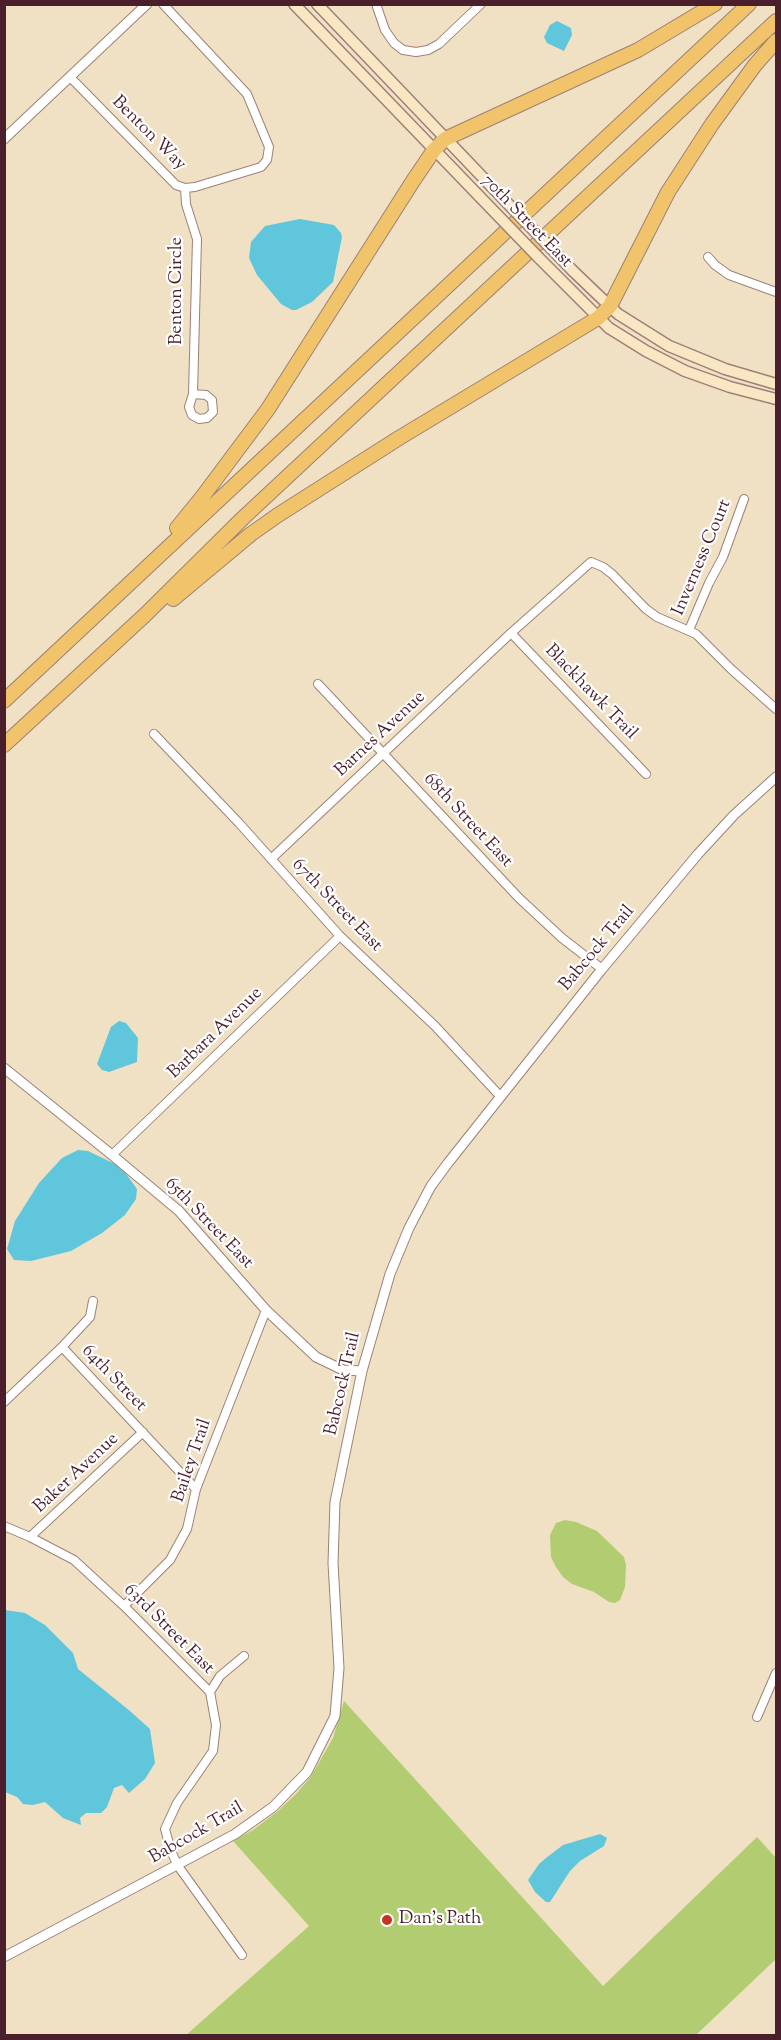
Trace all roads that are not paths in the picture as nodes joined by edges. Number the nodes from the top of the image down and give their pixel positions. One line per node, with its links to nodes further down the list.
1 (147, 4): 11 (street)
2 (163, 4): 15 (street, Benton Way)
3 (294, 4): 14 (main road, 70th Street East)
4 (317, 4): 13 (main road, 70th Street East)
5 (376, 4): 6 (street)
6 (481, 4)
7 (715, 4): 13 (highway)
8 (749, 4): 24 (highway)
9 (777, 21): 25 (highway)
10 (777, 41): 18 (highway)
11 (70, 77): 12 (street); 15 (street, Benton Way)
12 (4, 139)
13 (445, 139): 14 (highway); 18 (main road, 70th Street East, bridge)
14 (434, 150): 19 (main road, 70th Street East, bridge); 24 (highway)
15 (185, 188): 21 (street, Benton Circle)
16 (708, 257): 17 (street)
17 (777, 292)
18 (610, 306): 19 (highway); 20 (main road, 70th Street East)
19 (597, 318): 22 (main road, 70th Street East); 25 (highway)
20 (777, 384)
21 (193, 394)
22 (777, 399)
23 (744, 499): 26 (street, Inverness Court)
24 (143, 569): 29 (highway)
25 (145, 615): 32 (highway)
26 (689, 630): 27 (street, Barnes Avenue); 30 (street)
27 (512, 633): 33 (street, Barnes Avenue); 34 (street, Blackhawk Trail)
28 (318, 684): 33 (street, 68th Street East)
29 (4, 701)
30 (777, 709)
31 (154, 734): 36 (street, 67th Street East)
32 (4, 745)
33 (384, 754): 36 (street, Barnes Avenue); 38 (street, 68th Street East)
34 (646, 774)
35 (777, 777): 38 (street, Babcock Trail)
36 (271, 859): 37 (street, 67th Street East)
37 (340, 936): 40 (street, 67th Street East); 41 (street, Barbara Avenue)
38 (602, 969): 40 (street, Babcock Trail)
39 (4, 1068): 41 (street, 65th Street East)
40 (500, 1096): 45 (street, Babcock Trail)
41 (112, 1155): 43 (street, 65th Street East)
42 (93, 1301): 44 (street)
43 (266, 1310): 45 (street, 65th Street East); 48 (street, Bailey Trail)
44 (62, 1347): 46 (street); 47 (street, 64th Street)
45 (362, 1371): 56 (street, Babcock Trail)
46 (4, 1402)
47 (143, 1432): 48 (street, 64th Street); 50 (street, Baker Avenue)
48 (196, 1489): 51 (street, Bailey Trail)
49 (4, 1526): 50 (street, 63rd Street East)
50 (30, 1537): 51 (street, 63rd Street East)
51 (124, 1606): 54 (street, 63rd Street East)
52 (244, 1656): 54 (street)
53 (777, 1673): 55 (street)
54 (210, 1692): 56 (street, 63rd Street East)
55 (757, 1717)
56 (178, 1866): 57 (street, 63rd Street East); 58 (street, Babcock Trail)
57 (242, 1955)
58 (4, 1957)

